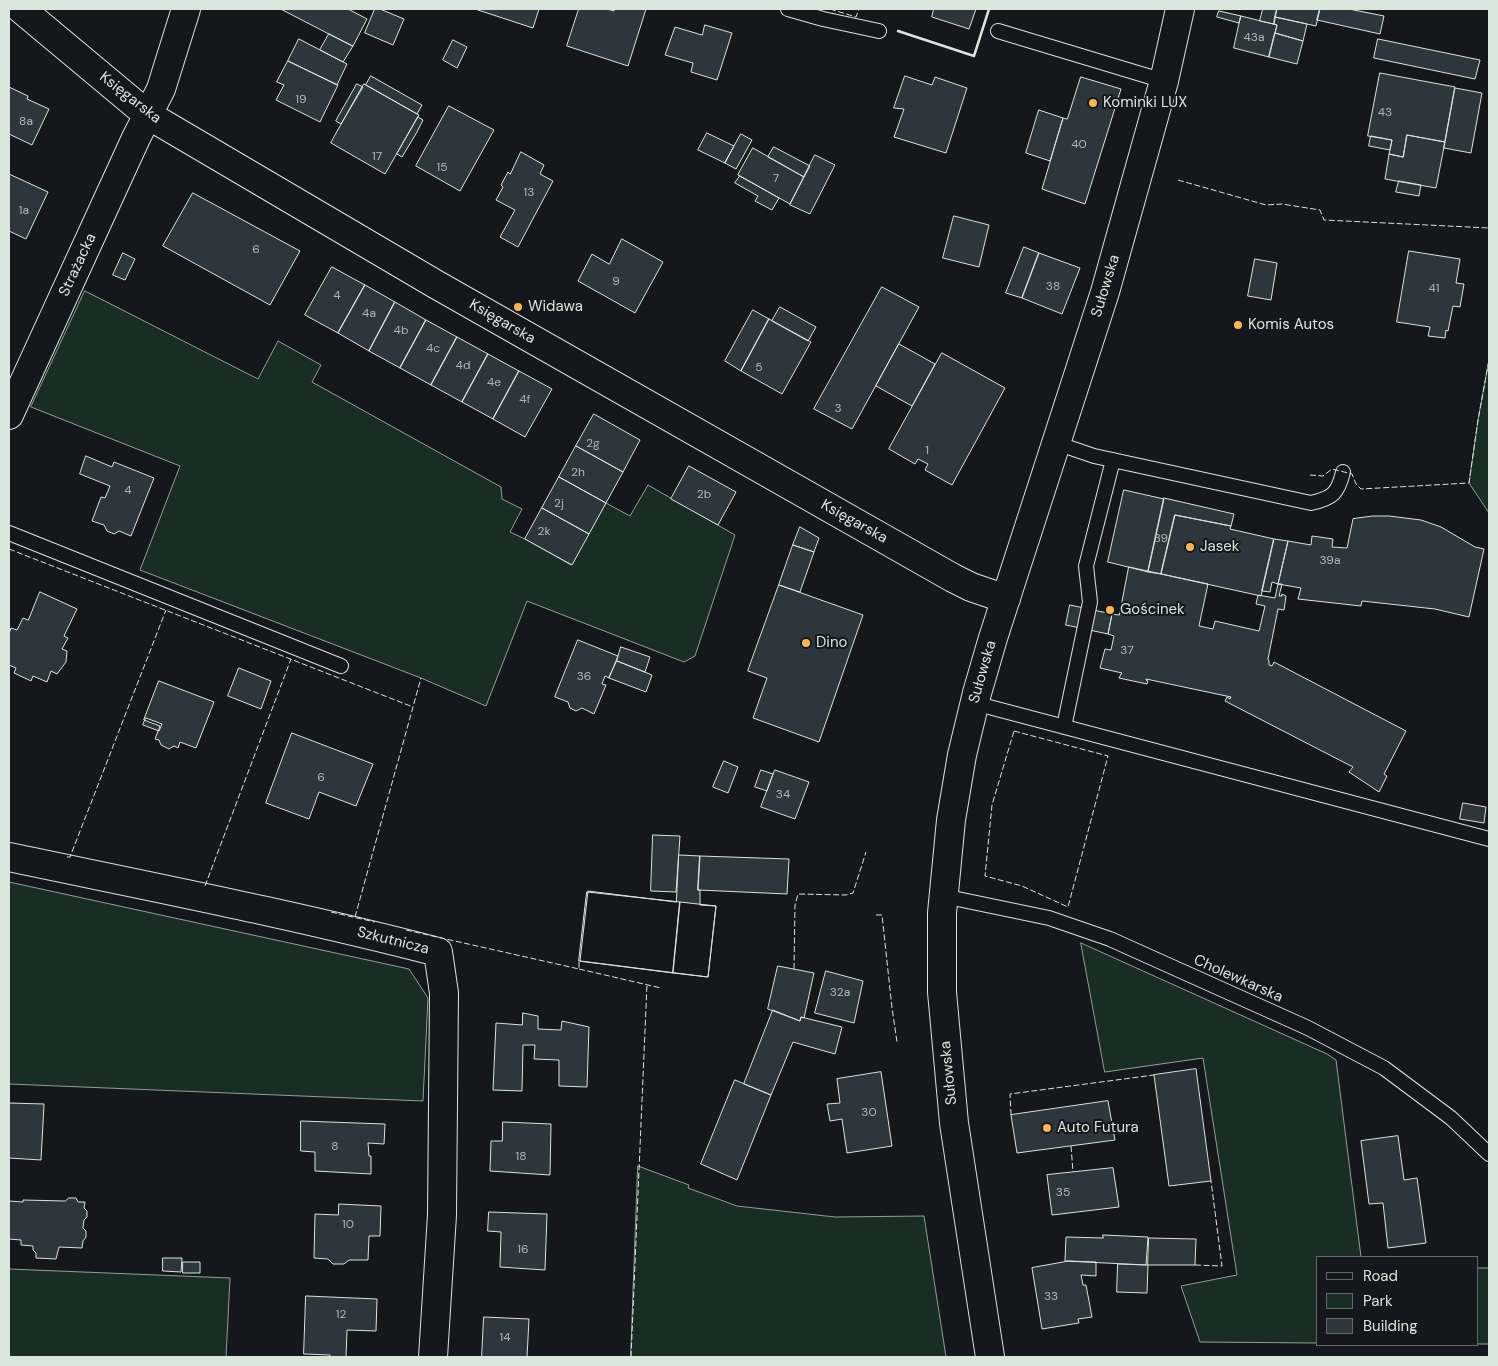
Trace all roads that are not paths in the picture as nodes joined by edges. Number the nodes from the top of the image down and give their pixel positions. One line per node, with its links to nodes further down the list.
1 (21, 9): 8 (street, Księgarska)
2 (186, 9): 8 (street, Strażacka)
3 (788, 9): 5 (lane)
4 (1180, 9): 7 (street, Sułowska)
5 (878, 31)
6 (998, 31): 7 (lane)
7 (1164, 81): 10 (street, Sułowska)
8 (148, 115): 9 (street, Strażacka); 14 (street, Księgarska)
9 (9, 415)
10 (1056, 443): 11 (lane); 14 (street, Sułowska)
11 (1113, 460): 12 (lane); 17 (lane)
12 (1343, 472)
13 (9, 533): 15 (lane)
14 (1006, 600): 16 (street, Sułowska)
15 (340, 666)
16 (974, 704): 17 (lane); 20 (street, Sułowska)
17 (1064, 727): 18 (lane)
18 (1489, 839)
19 (9, 857): 22 (street, Szkutnicza)
20 (943, 896): 21 (lane, Cholewkarska); 23 (street, Sułowska)
21 (1489, 1154)
22 (433, 1357)
23 (990, 1357)

